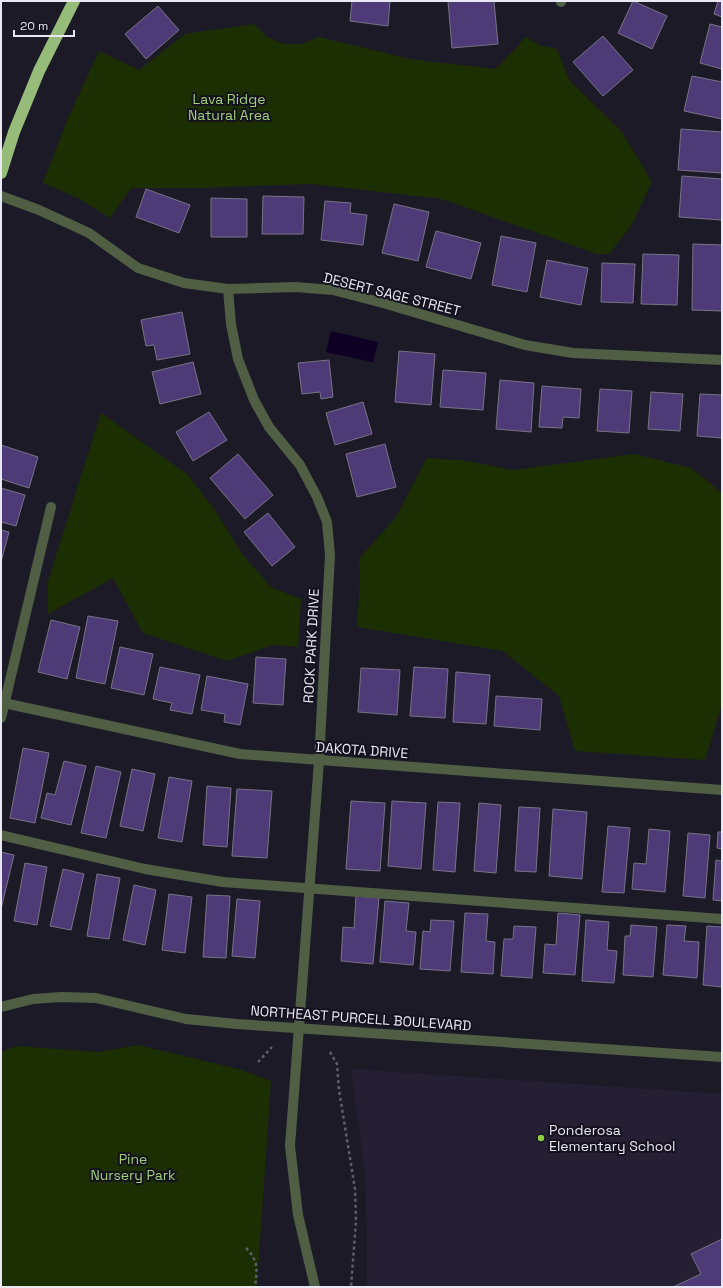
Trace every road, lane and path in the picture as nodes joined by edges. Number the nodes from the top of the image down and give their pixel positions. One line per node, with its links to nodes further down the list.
1 (74, 1): 2 (highway)
2 (1, 173)
3 (1, 196): 4 (street, DESERT SAGE STREET)
4 (228, 289): 5 (street, DESERT SAGE STREET); 9 (street, ROCK PARK DRIVE)
5 (722, 360)
6 (51, 507): 7 (street)
7 (4, 703): 8 (street); 9 (street, DAKOTA DRIVE)
8 (1, 718)
9 (319, 761): 10 (street, DAKOTA DRIVE); 12 (street, ROCK PARK DRIVE)
10 (722, 790)
11 (1, 835): 12 (street)
12 (310, 889): 13 (street); 15 (street, ROCK PARK DRIVE)
13 (722, 919)
14 (1, 1007): 15 (street, NORTHEAST PURCELL BOULEVARD)
15 (299, 1028): 18 (street, NORTHEAST PURCELL BOULEVARD); 21 (street, ROCK PARK DRIVE)
16 (272, 1047): 19 (path)
17 (330, 1052): 23 (path)
18 (722, 1057)
19 (258, 1062)
20 (246, 1248): 22 (path)
21 (313, 1286)
22 (255, 1287)
23 (351, 1287)

